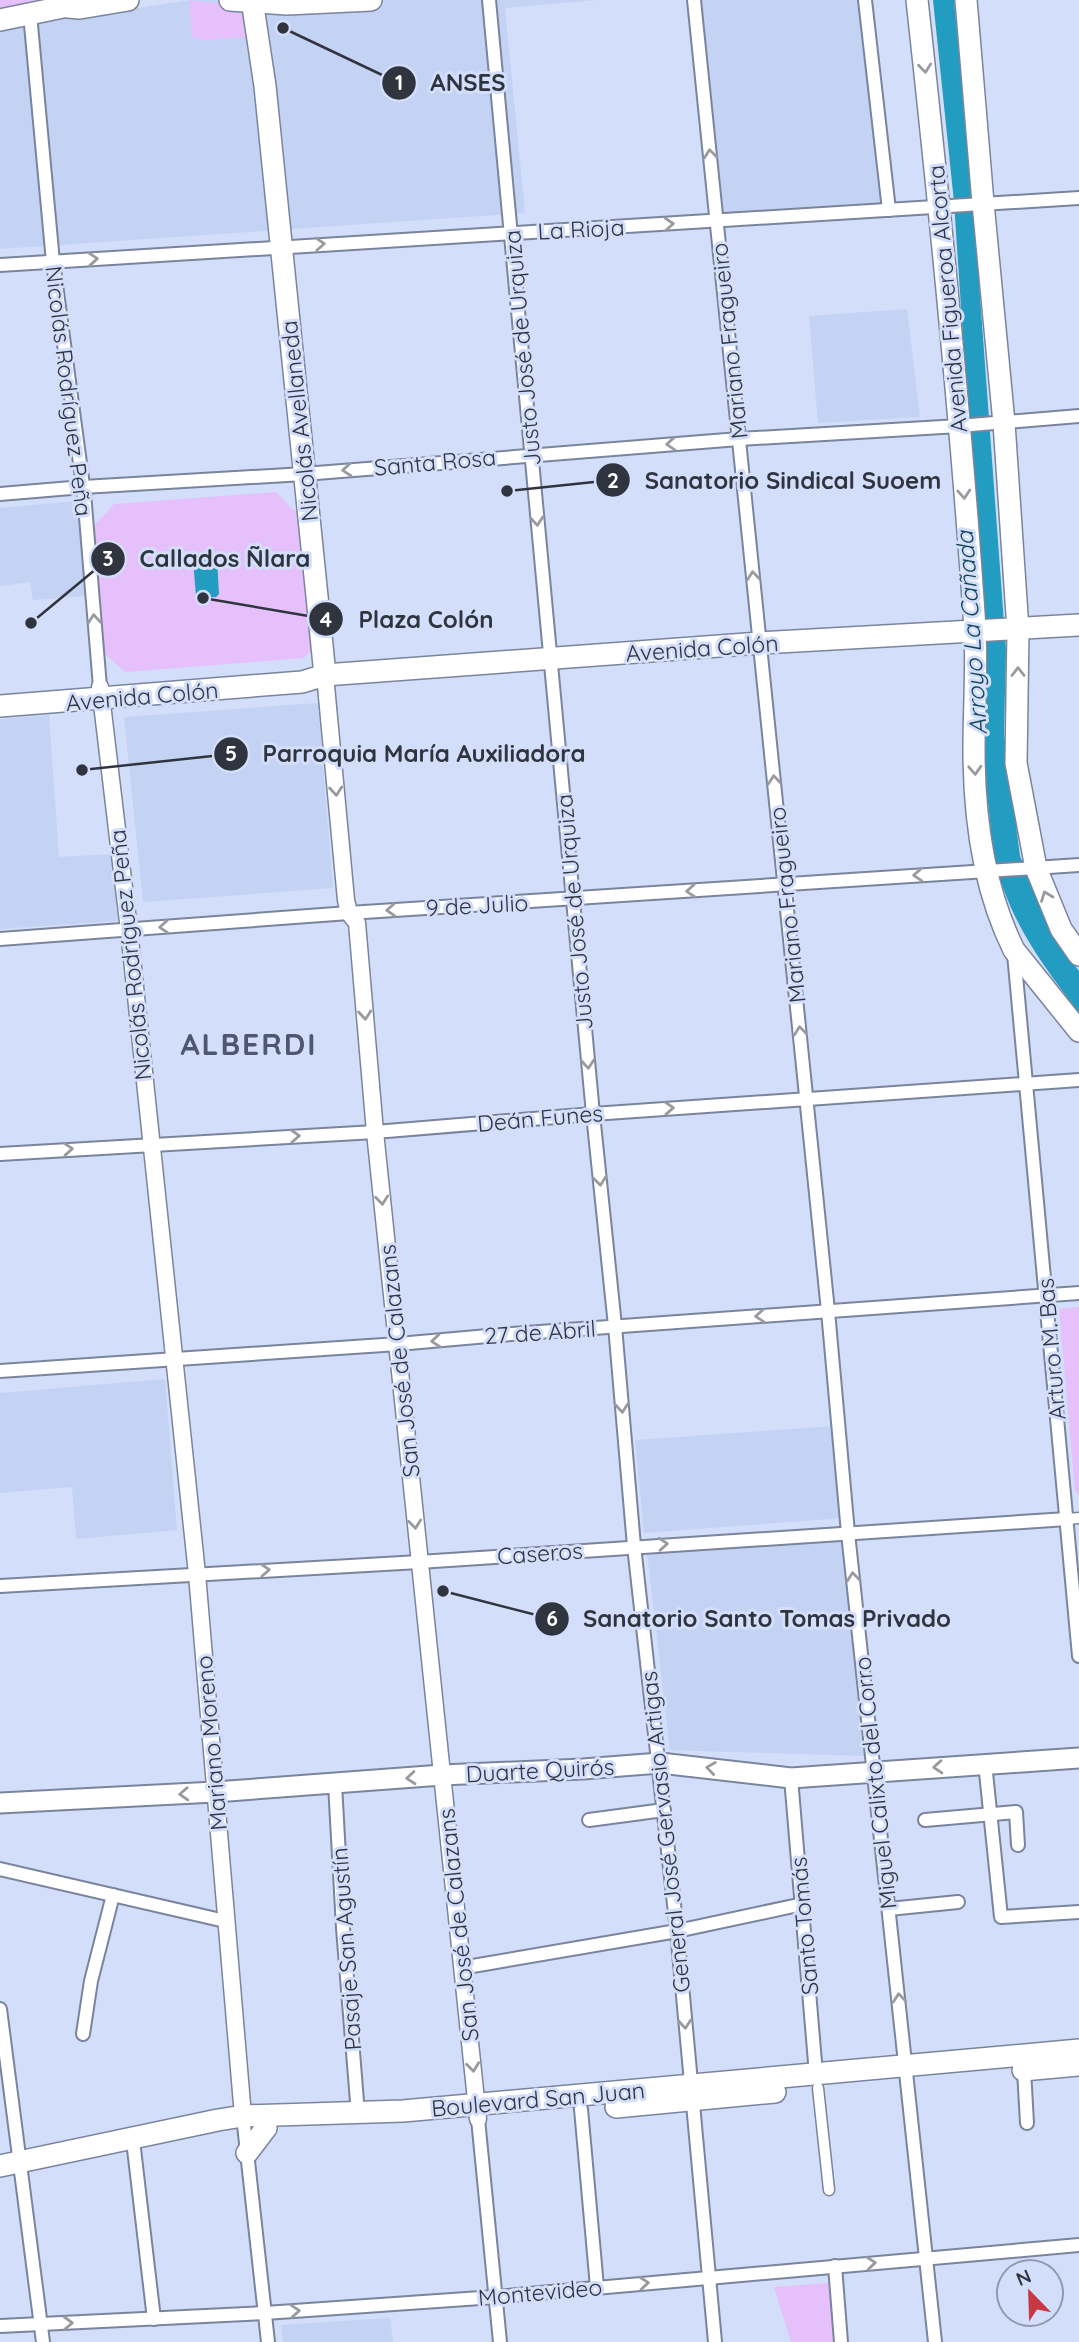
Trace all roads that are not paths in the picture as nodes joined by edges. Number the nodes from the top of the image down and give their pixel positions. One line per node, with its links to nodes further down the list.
1 (128, 0): 11 (main road)
2 (230, 0): 9 (main road)
3 (371, 0): 10 (main road)
4 (489, 0): 20 (street, Justo José de Urquiza)
5 (694, 0): 19 (street, Mariano Fragueiro, one-way to 5)
6 (865, 0): 18 (street)
7 (917, 0): 17 (main road, Avenida Figueroa Alcorta, one-way to 17)
8 (966, 0): 16 (main road, Avenida Figueroa Alcorta)
9 (251, 1): 10 (main road); 14 (main road, Nicolás Avellaneda)
10 (281, 2): 14 (main road)
11 (73, 3): 12 (main road)
12 (30, 14): 13 (main road); 22 (street, Nicolás Rodríguez Peña)
13 (0, 20)
14 (261, 50): 21 (main road, Nicolás Avellaneda)
15 (1079, 198): 16 (street, La Rioja)
16 (983, 202): 17 (street, La Rioja); 25 (main road, Avenida Figueroa Alcorta)
17 (940, 207): 18 (street, La Rioja); 26 (main road, Avenida Figueroa Alcorta)
18 (889, 209): 19 (street, La Rioja)
19 (717, 221): 20 (street, La Rioja, one-way to 19); 27 (street, Mariano Fragueiro)
20 (512, 233): 21 (street, La Rioja, one-way to 20); 28 (street, Justo José de Urquiza)
21 (281, 247): 22 (street, La Rioja, one-way to 21); 29 (main road, Nicolás Avellaneda)
22 (53, 262): 23 (street, La Rioja); 30 (street, Nicolás Rodríguez Peña)
23 (0, 265)
24 (1079, 416): 25 (street, Santa Rosa)
25 (1004, 423): 26 (street, Santa Rosa); 33 (main road, Avenida Figueroa Alcorta)
26 (959, 426): 27 (street, Santa Rosa); 34 (main road, Avenida Figueroa Alcorta, one-way to 34)
27 (739, 439): 28 (street, Santa Rosa, one-way to 28); 35 (street, Mariano Fragueiro, one-way to 27)
28 (531, 454): 29 (street, Santa Rosa, one-way to 29); 36 (street, Justo José de Urquiza, one-way to 36)
29 (304, 474): 30 (street, Santa Rosa); 37 (main road, Nicolás Avellaneda)
30 (83, 486): 31 (street, Santa Rosa); 39 (street, Nicolás Rodríguez Peña, one-way to 30)
31 (0, 494)
32 (1079, 625): 33 (main road, Avenida Colón)
33 (1018, 629): 34 (main road, Avenida Colón); 42 (main road, Avenida Figueroa Alcorta, one-way to 33)
34 (975, 631): 35 (main road, Avenida Colón); 43 (main road, Avenida Figueroa Alcorta, one-way to 43)
35 (760, 643): 36 (main road, Avenida Colón); 44 (street, Mariano Fragueiro, one-way to 35)
36 (550, 659): 37 (main road, Avenida Colón); 45 (street, Justo José de Urquiza)
37 (325, 675): 39 (main road, Avenida Colón); 46 (street, Nicolás Avellaneda, one-way to 46)
38 (0, 693): 39 (main road, Avenida Colón)
39 (100, 693): 40 (main road, Avenida Colón); 47 (street, Nicolás Rodríguez Peña)
40 (0, 706)
41 (1079, 865): 42 (street, 9 de Julio)
42 (1036, 867): 43 (street, 9 de Julio); 50 (main road, Avenida Figueroa Alcorta, one-way to 42)
43 (986, 871): 44 (street, 9 de Julio, one-way to 44); 49 (main road, Avenida Figueroa Alcorta)
44 (785, 885): 45 (street, 9 de Julio, one-way to 45); 54 (street, Mariano Fragueiro, one-way to 44)
45 (573, 899): 46 (street, 9 de Julio, one-way to 46); 55 (street, Justo José de Urquiza, one-way to 55)
46 (349, 913): 47 (street, 9 de Julio, one-way to 47); 56 (street, Nicolás Avellaneda, one-way to 56)
47 (129, 930): 48 (street, 9 de Julio); 57 (street, Nicolás Rodríguez Peña)
48 (0, 939)
49 (1014, 950): 51 (main road, Avenida Figueroa Alcorta); 53 (street, Arturo M. Bas)
50 (1079, 955)
51 (1079, 1031)
52 (1079, 1080): 53 (street, Deán Funes)
53 (1026, 1084): 54 (street, Deán Funes); 60 (street, Arturo M. Bas)
54 (807, 1099): 55 (street, Deán Funes, one-way to 54); 61 (street, Miguel Calixto del Corro)
55 (593, 1114): 56 (street, Deán Funes); 62 (street, General José Gervasio Artigas, one-way to 62)
56 (375, 1132): 57 (street, Deán Funes, one-way to 56); 63 (street, San José de Calazans, one-way to 63)
57 (150, 1143): 58 (street, Deán Funes, one-way to 57); 64 (street, Mariano Moreno)
58 (0, 1154)
59 (1079, 1293): 60 (street, 27 de Abril)
60 (1046, 1295): 61 (street, 27 de Abril); 66 (street, Arturo M. Bas)
61 (828, 1311): 62 (street, 27 de Abril, one-way to 62); 67 (street, Miguel Calixto del Corro)
62 (615, 1326): 63 (street, 27 de Abril, one-way to 63); 68 (street, General José Gervasio Artigas, one-way to 68)
63 (398, 1344): 64 (street, 27 de Abril); 69 (street, San José de Calazans, one-way to 69)
64 (174, 1358): 65 (street, 27 de Abril); 70 (street, Mariano Moreno)
65 (0, 1371)
66 (1073, 1519): 67 (street, Caseros); 72 (street, Arturo M. Bas)
67 (848, 1533): 68 (street, Caseros, one-way to 67); 76 (street, Miguel Calixto del Corro, one-way to 67)
68 (634, 1546): 69 (street, Caseros); 74 (street, General José Gervasio Artigas)
69 (419, 1562): 70 (street, Caseros, one-way to 69); 77 (street, San José de Calazans)
70 (197, 1574): 71 (street, Caseros); 80 (street, Mariano Moreno)
71 (0, 1586)
72 (1079, 1656)
73 (1079, 1758): 75 (main road, Duarte Quirós)
74 (660, 1763): 77 (main road, Duarte Quirós); 78 (main road, Duarte Quirós, one-way to 74); 82 (street, General José Gervasio Artigas)
75 (985, 1763): 76 (main road, Duarte Quirós, one-way to 76); 83 (street)
76 (875, 1772): 78 (main road, Duarte Quirós); 91 (street, Miguel Calixto del Corro)
77 (442, 1776): 79 (main road, Duarte Quirós, one-way to 79); 95 (street, San José de Calazans)
78 (791, 1778): 90 (street, Santo Tomás)
79 (335, 1784): 80 (main road, Duarte Quirós); 106 (street, Pasaje San Agustín)
80 (215, 1792): 81 (main road, Duarte Quirós, one-way to 81); 93 (street, Mariano Moreno)
81 (0, 1803)
82 (664, 1810): 84 (street); 94 (street, General José Gervasio Artigas)
83 (992, 1814): 85 (street); 86 (street); 92 (street)
84 (589, 1820)
85 (925, 1820)
86 (1018, 1845)
87 (0, 1869): 88 (street)
88 (113, 1895): 93 (street); 97 (street)
89 (958, 1902): 91 (street)
90 (803, 1904): 94 (street); 102 (street, Santo Tomás)
91 (889, 1909): 101 (street, Miguel Calixto del Corro, one-way to 91)
92 (1079, 1912)
93 (225, 1921): 108 (street, Mariano Moreno)
94 (677, 1931): 95 (street); 103 (street, General José Gervasio Artigas, one-way to 103)
95 (461, 1968): 105 (street, San José de Calazans, one-way to 105)
96 (0, 2009): 111 (street)
97 (83, 2034)
98 (1079, 2050): 101 (main road, Boulevard San Juan)
99 (1079, 2065): 100 (main road, Boulevard San Juan)
100 (1024, 2070): 101 (main road, Boulevard San Juan); 107 (street)
101 (907, 2073): 102 (main road, Boulevard San Juan); 115 (street, Miguel Calixto del Corro)
102 (817, 2081): 103 (main road, Boulevard San Juan); 113 (street, Santo Tomás)
103 (691, 2093): 104 (main road, Boulevard San Juan); 105 (main road, Boulevard San Juan); 117 (street, General José Gervasio Artigas)
104 (581, 2109): 105 (main road, Boulevard San Juan); 118 (street)
105 (478, 2112): 106 (main road, Boulevard San Juan); 108 (main road, Boulevard San Juan); 119 (street, San José de Calazans)
106 (358, 2113): 108 (main road, Boulevard San Juan)
107 (1027, 2123)
108 (251, 2125): 109 (main road, Boulevard San Juan); 110 (main road); 111 (main road, Boulevard San Juan)
109 (134, 2149): 111 (main road, Boulevard San Juan); 121 (street)
110 (247, 2153): 120 (street)
111 (13, 2167): 112 (main road, Boulevard San Juan); 122 (street)
112 (0, 2179)
113 (829, 2190)
114 (1079, 2245): 115 (street, Montevideo)
115 (928, 2258): 116 (street, Montevideo, one-way to 115); 129 (street, Miguel Calixto del Corro)
116 (835, 2266): 117 (street, Montevideo); 128 (street)
117 (709, 2277): 118 (street, Montevideo, one-way to 117); 127 (street, General José Gervasio Artigas)
118 (597, 2287): 119 (street, Montevideo)
119 (495, 2297): 120 (street, Montevideo, one-way to 119); 126 (street, San José de Calazans)
120 (265, 2313): 121 (street, Montevideo); 125 (street)
121 (154, 2319): 122 (street, Montevideo, one-way to 121)
122 (41, 2324): 123 (street, Montevideo); 124 (street)
123 (0, 2326)
124 (43, 2342)
125 (268, 2342)
126 (499, 2342)
127 (715, 2342)
128 (841, 2342)
129 (935, 2342)

